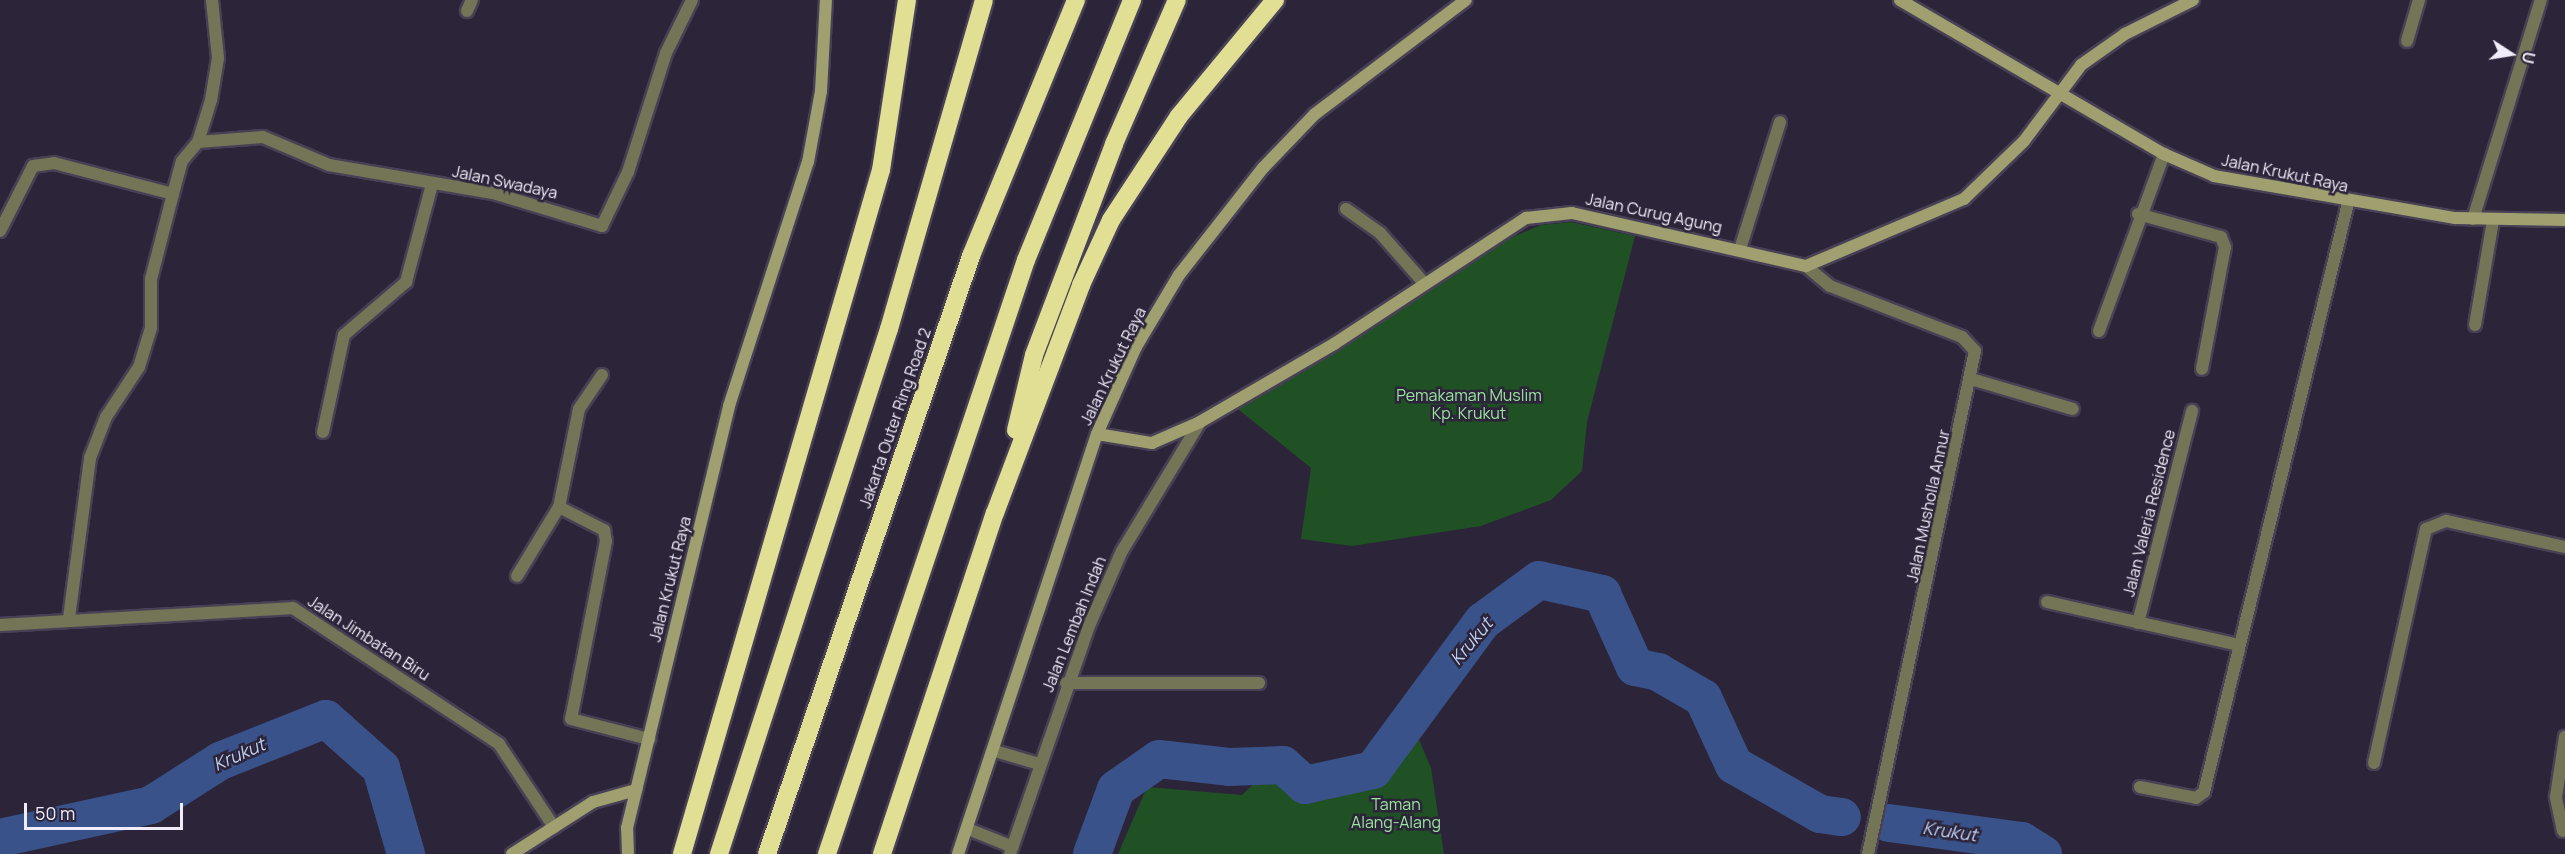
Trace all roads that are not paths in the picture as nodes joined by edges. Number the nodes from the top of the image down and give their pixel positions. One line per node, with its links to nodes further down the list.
1 (212, 0): 18 (street)
2 (692, 0): 20 (street, Jalan Swadaya)
3 (826, 0): 54 (street, Jalan Krukut Raya)
4 (907, 0): 66 (highway)
5 (984, 0): 67 (highway)
6 (1076, 0): 68 (highway, Jakarta Outer Ring Road 2)
7 (1132, 0): 69 (highway)
8 (1177, 0): 43 (highway)
9 (1275, 0): 43 (highway)
10 (1466, 0): 41 (street, Jalan Krukut Raya)
11 (1900, 0): 16 (street, Jalan Krukut Raya)
12 (2193, 0): 16 (street)
13 (2419, 0): 15 (street)
14 (2541, 0): 25 (street)
15 (2407, 41)
16 (2060, 93): 19 (street, Jalan Krukut Raya); 30 (street)
17 (1780, 122): 29 (street)
18 (198, 142): 20 (street, Jalan Swadaya); 21 (street)
19 (2162, 160): 22 (street, Jalan Krukut Raya); 24 (street)
20 (432, 184): 40 (street)
21 (172, 194): 28 (street); 47 (street)
22 (2348, 203): 25 (street, Jalan Krukut Raya); 50 (street)
23 (1346, 209): 31 (street)
24 (2138, 214): 33 (street); 34 (street)
25 (2473, 219): 27 (street, Jalan Krukut Raya)
26 (2565, 220): 27 (street, Jalan Krukut Raya)
27 (2493, 221): 32 (street)
28 (0, 231)
29 (1740, 249): 30 (street, Jalan Curug Agung); 31 (street, Jalan Curug Agung)
30 (1806, 266): 36 (street, Jalan Musholla Annur)
31 (1423, 282): 39 (street, Jalan Curug Agung)
32 (2475, 325)
33 (2099, 331)
34 (2202, 369)
35 (602, 375): 42 (street)
36 (1971, 379): 37 (street); 72 (street, Jalan Musholla Annur)
37 (2073, 409)
38 (2192, 411): 48 (street, Jalan Valeria Residence)
39 (1200, 422): 41 (street, Jalan Curug Agung); 51 (street, Jalan Lembah Indah)
40 (323, 432)
41 (1097, 434): 55 (street, Jalan Krukut Raya)
42 (559, 507): 45 (street); 54 (street)
43 (995, 513): 70 (highway)
44 (2565, 547): 56 (street)
45 (517, 576)
46 (2047, 602): 48 (street)
47 (69, 618): 49 (street, Jalan Jimbatan Biru); 60 (street, Jalan Jimbatan Biru)
48 (2138, 623): 50 (street)
49 (0, 625)
50 (2240, 645): 58 (street)
51 (1066, 683): 52 (street); 57 (street, Jalan Lembah Indah)
52 (1259, 684)
53 (2565, 738): 62 (street)
54 (649, 739): 59 (street, Jalan Krukut Raya)
55 (995, 751): 57 (street); 61 (street, Jalan Krukut Raya)
56 (2374, 762)
57 (1039, 764): 63 (street, Jalan Lembah Indah)
58 (2140, 786)
59 (636, 790): 60 (street); 65 (street, Jalan Krukut Raya)
60 (554, 827): 64 (street)
61 (968, 829): 63 (street); 71 (street, Jalan Krukut Raya)
62 (2563, 831)
63 (1012, 850)
64 (513, 854)
65 (628, 854)
66 (682, 854)
67 (719, 854)
68 (767, 854)
69 (827, 854)
70 (882, 854)
71 (958, 854)
72 (1868, 854)

